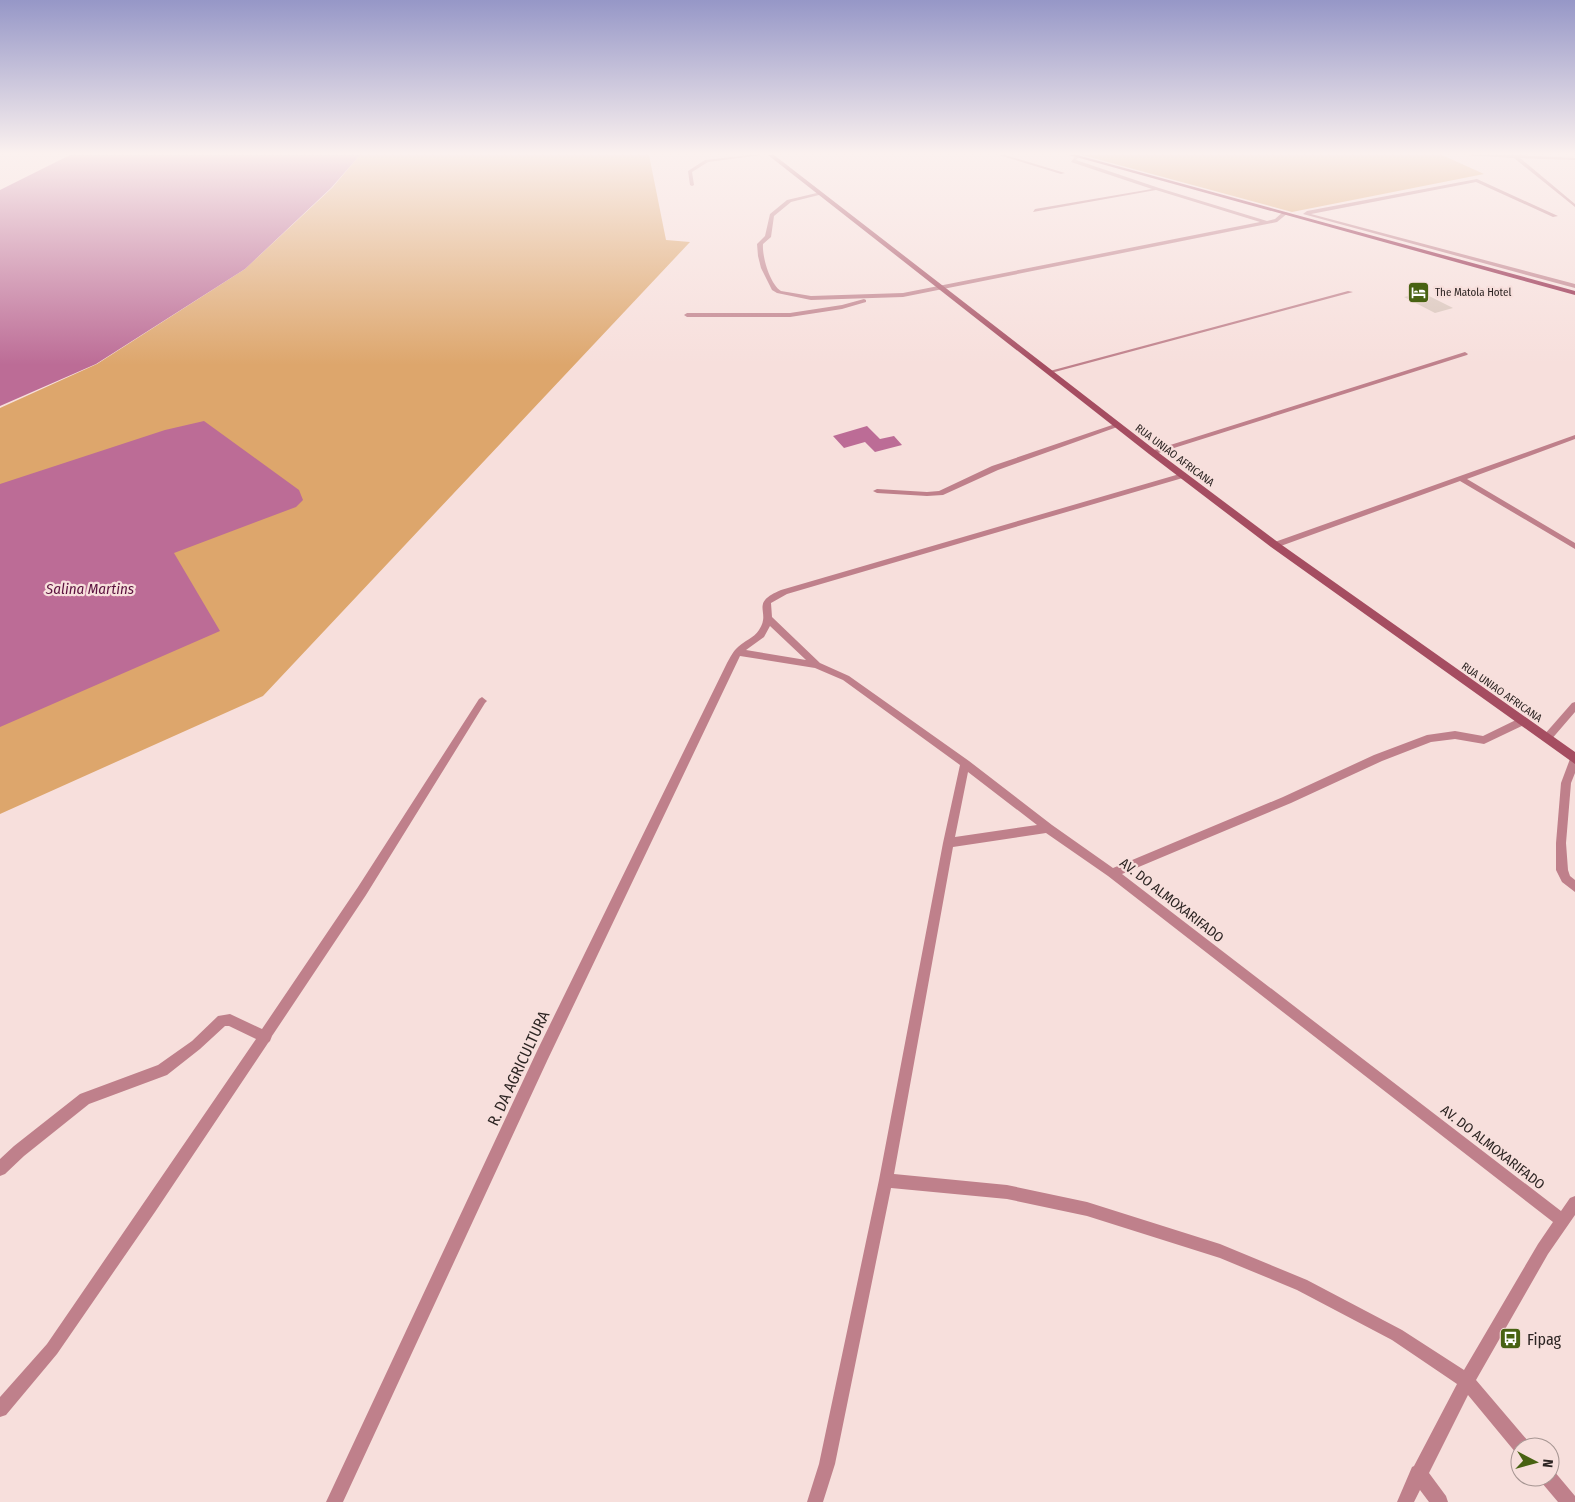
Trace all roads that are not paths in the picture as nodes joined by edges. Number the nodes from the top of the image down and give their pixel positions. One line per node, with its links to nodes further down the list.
1 (770, 225): 10 (street)
2 (861, 225): 7 (main road, RUA UNIAO AFRICANA)
3 (1253, 225): 7 (street)
4 (1337, 225): 9 (main road)
5 (1341, 225): 6 (street)
6 (1575, 286)
7 (942, 289): 10 (street); 13 (main road, RUA UNIAO AFRICANA)
8 (1350, 292): 13 (street)
9 (1575, 293)
10 (877, 297): 11 (street)
11 (687, 315)
12 (1465, 354): 16 (street)
13 (1050, 372): 14 (main road, RUA UNIAO AFRICANA)
14 (1118, 425): 16 (main road, RUA UNIAO AFRICANA); 19 (street)
15 (1575, 437): 18 (street)
16 (1152, 452): 17 (main road, RUA UNIAO AFRICANA)
17 (1183, 475): 20 (main road, RUA UNIAO AFRICANA); 22 (street)
18 (1462, 479): 20 (street); 21 (street)
19 (877, 491)
20 (1275, 545): 27 (main road, RUA UNIAO AFRICANA)
21 (1575, 546)
22 (767, 618): 23 (street); 24 (street)
23 (738, 652): 24 (street, AV. DO ALMOXARIFADO); 45 (street, R. DA AGRICULTURA)
24 (816, 665): 30 (street, AV. DO ALMOXARIFADO)
25 (482, 701): 35 (street)
26 (1575, 706): 28 (street)
27 (1523, 721): 28 (main road, RUA UNIAO AFRICANA); 33 (street)
28 (1547, 738): 29 (main road, RUA UNIAO AFRICANA)
29 (1575, 759): 34 (street)
30 (965, 764): 31 (street, AV. DO ALMOXARIFADO); 32 (street)
31 (1048, 828): 32 (street); 33 (street, AV. DO ALMOXARIFADO)
32 (948, 844): 37 (street)
33 (1112, 873): 39 (street, AV. DO ALMOXARIFADO)
34 (1575, 887)
35 (266, 1037): 36 (street); 41 (street)
36 (0, 1169)
37 (886, 1180): 40 (street); 46 (street)
38 (1575, 1203): 39 (street)
39 (1563, 1221): 40 (street)
40 (1467, 1381): 42 (street); 43 (street)
41 (0, 1409)
42 (1514, 1437)
43 (1418, 1474): 47 (street); 48 (street)
44 (1556, 1487): 49 (street)
45 (334, 1502)
46 (814, 1502)
47 (1405, 1502)
48 (1440, 1502)
49 (1569, 1502)

